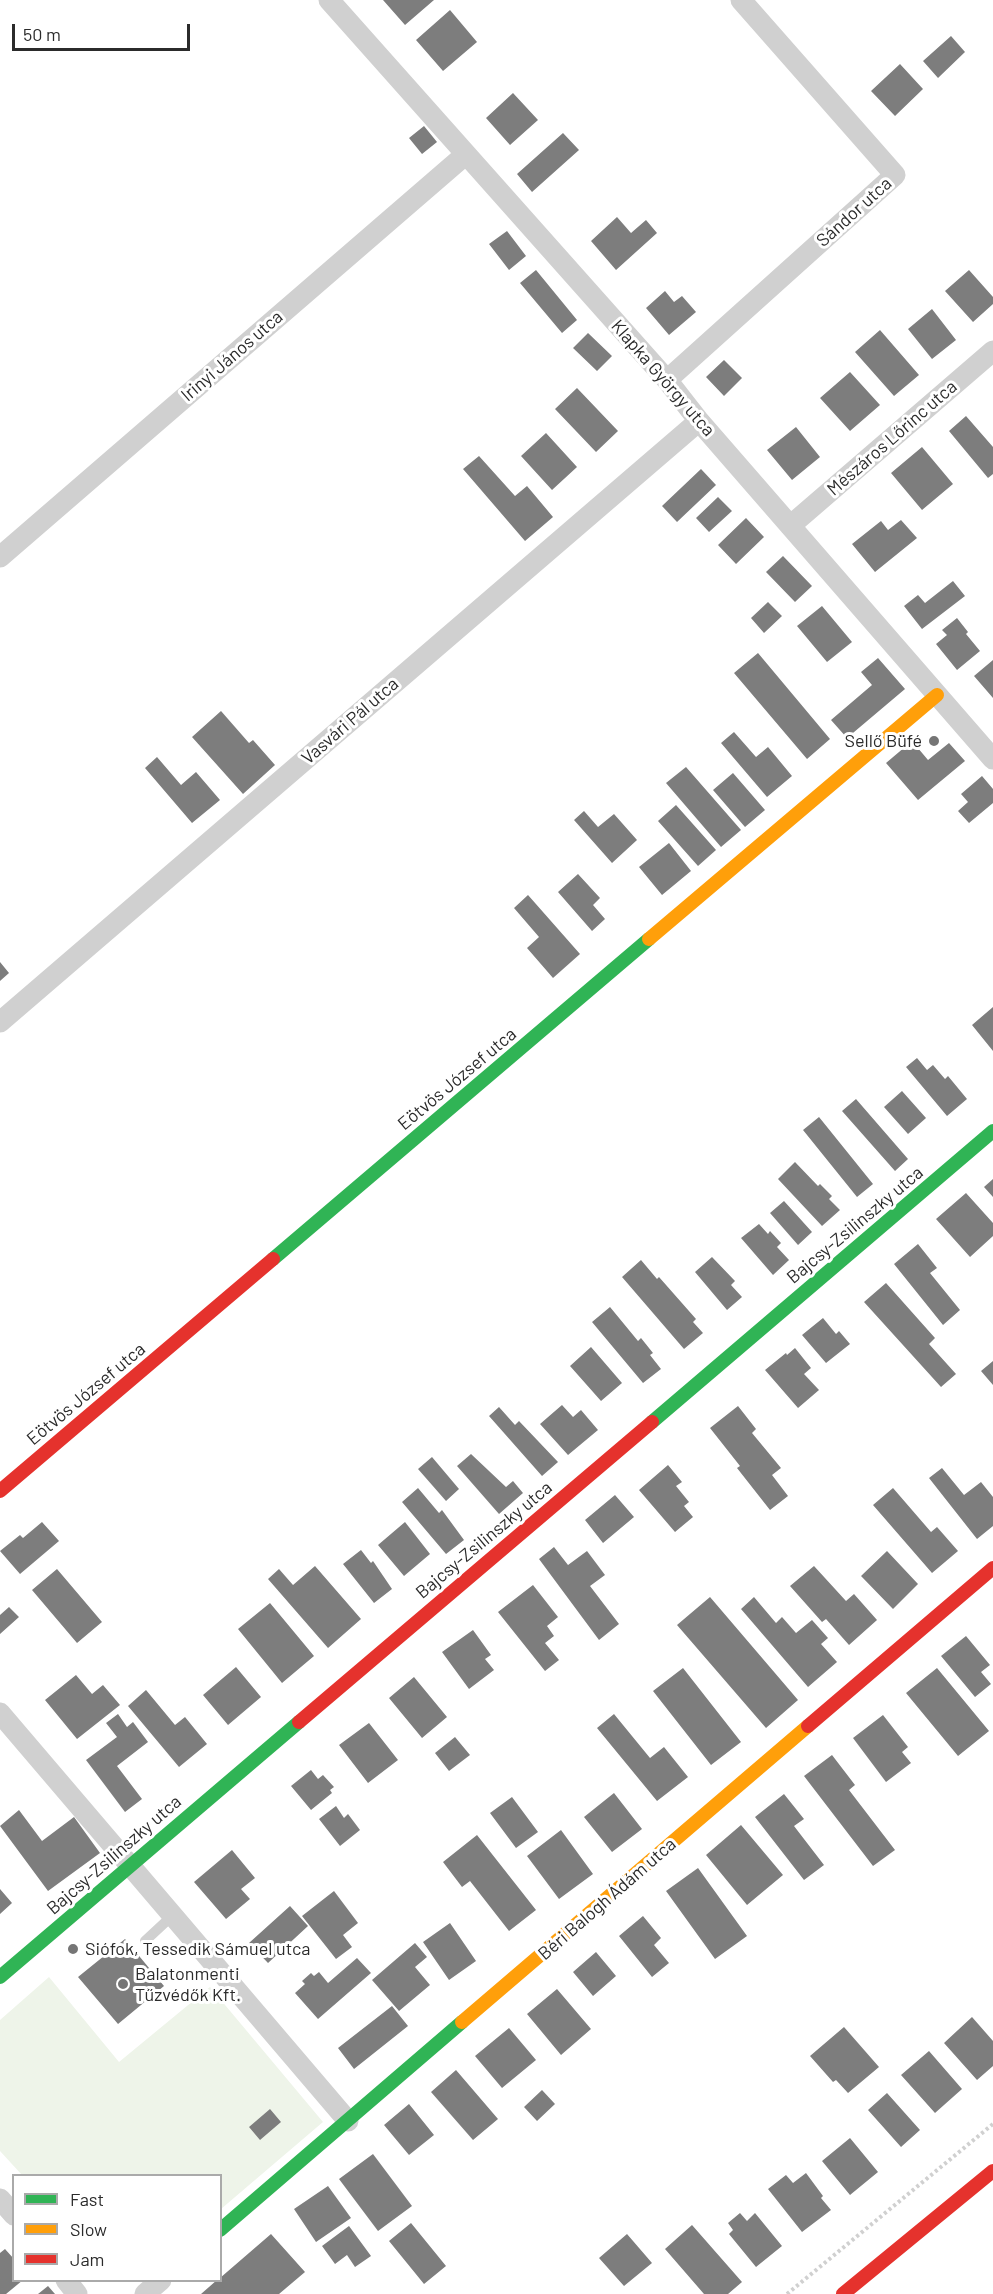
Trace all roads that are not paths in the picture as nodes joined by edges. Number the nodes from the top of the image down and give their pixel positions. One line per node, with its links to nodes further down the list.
1 (329, 0): 3 (street, Klapka György utca)
2 (741, 0): 5 (street, Sándor utca)
3 (465, 155): 5 (street, Klapka György utca); 8 (street, Irinyi János utca)
4 (993, 351): 7 (street, Mészáros Lőrinc utca)
5 (667, 380): 6 (street, Klapka György utca)
6 (699, 421): 7 (street, Klapka György utca); 11 (street, Vasvári Pál utca)
7 (790, 526): 9 (street, Klapka György utca)
8 (0, 557)
9 (937, 695): 10 (street, Klapka György utca); 13 (street, Eötvös József utca)
10 (993, 759)
11 (0, 1022)
12 (993, 1131): 16 (street, Bajcsy-Zsilinszky utca)
13 (0, 1491)
14 (993, 1568): 20 (street, Béri Balogh Ádám utca)
15 (0, 1713): 16 (street)
16 (130, 1864): 17 (street); 19 (street, Bajcsy-Zsilinszky utca)
17 (173, 1915): 18 (lane); 20 (street)
18 (145, 1941)
19 (0, 1977)
20 (348, 2121): 24 (street, Béri Balogh Ádám utca)
21 (993, 2171): 29 (street)
22 (0, 2199): 23 (street)
23 (12, 2214)
24 (222, 2228)
25 (68, 2282): 27 (street)
26 (159, 2282): 28 (street)
27 (77, 2294)
28 (145, 2294)
29 (843, 2294)

